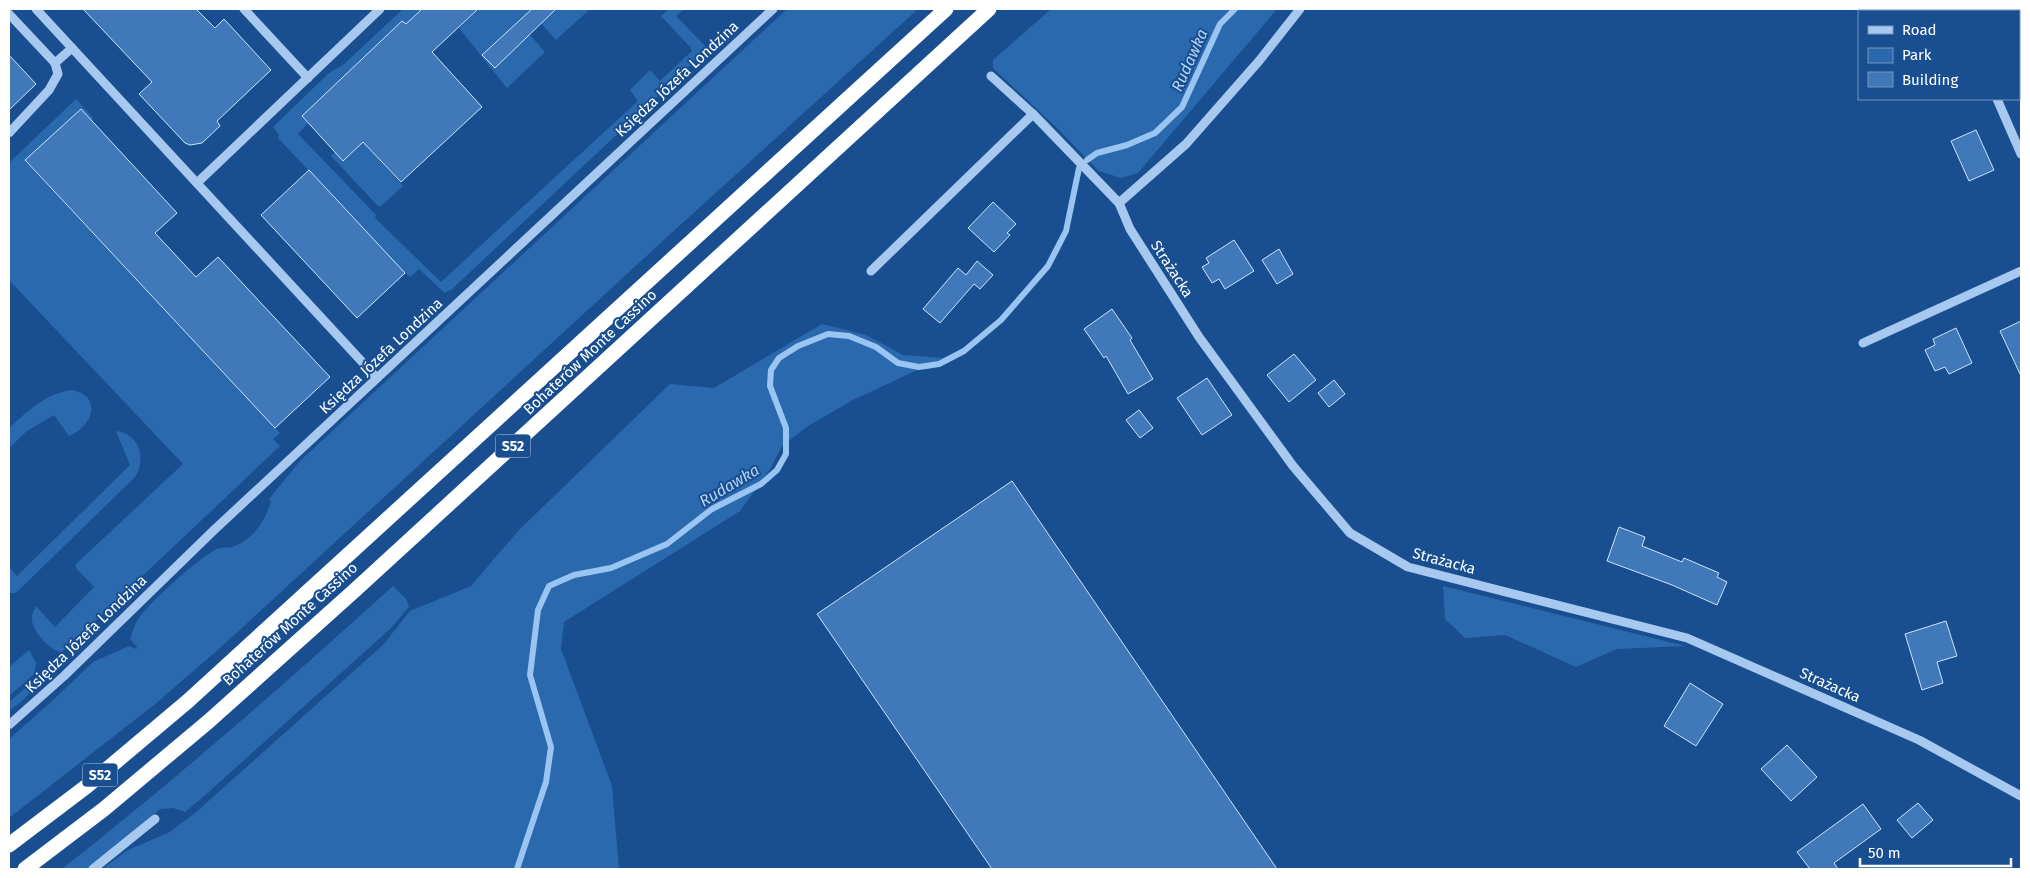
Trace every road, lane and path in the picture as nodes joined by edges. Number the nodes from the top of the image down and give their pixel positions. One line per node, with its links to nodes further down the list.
1 (36, 9): 9 (street)
2 (244, 9): 12 (street)
3 (380, 9): 12 (street)
4 (773, 9): 22 (street, Księdza Józefa Londzina)
5 (946, 9): 26 (highway, Bohaterów Monte Cassino / S52)
6 (990, 9): 27 (highway, Bohaterów Monte Cassino / S52)
7 (1300, 9): 18 (street)
8 (9, 14): 10 (street)
9 (72, 48): 10 (street); 17 (street)
10 (55, 63): 15 (street)
11 (991, 76): 14 (street, Strażacka)
12 (308, 78): 17 (street)
13 (1996, 100): 16 (street)
14 (1032, 114): 18 (street, Strażacka); 19 (street)
15 (9, 133)
16 (2021, 154)
17 (197, 183): 22 (street)
18 (1119, 203): 24 (street, Strażacka)
19 (871, 271)
20 (2021, 271): 21 (street)
21 (1862, 343)
22 (378, 378): 23 (street, Księdza Józefa Londzina)
23 (9, 725)
24 (2021, 796)
25 (155, 819): 28 (street)
26 (9, 845)
27 (25, 869)
28 (93, 869)

